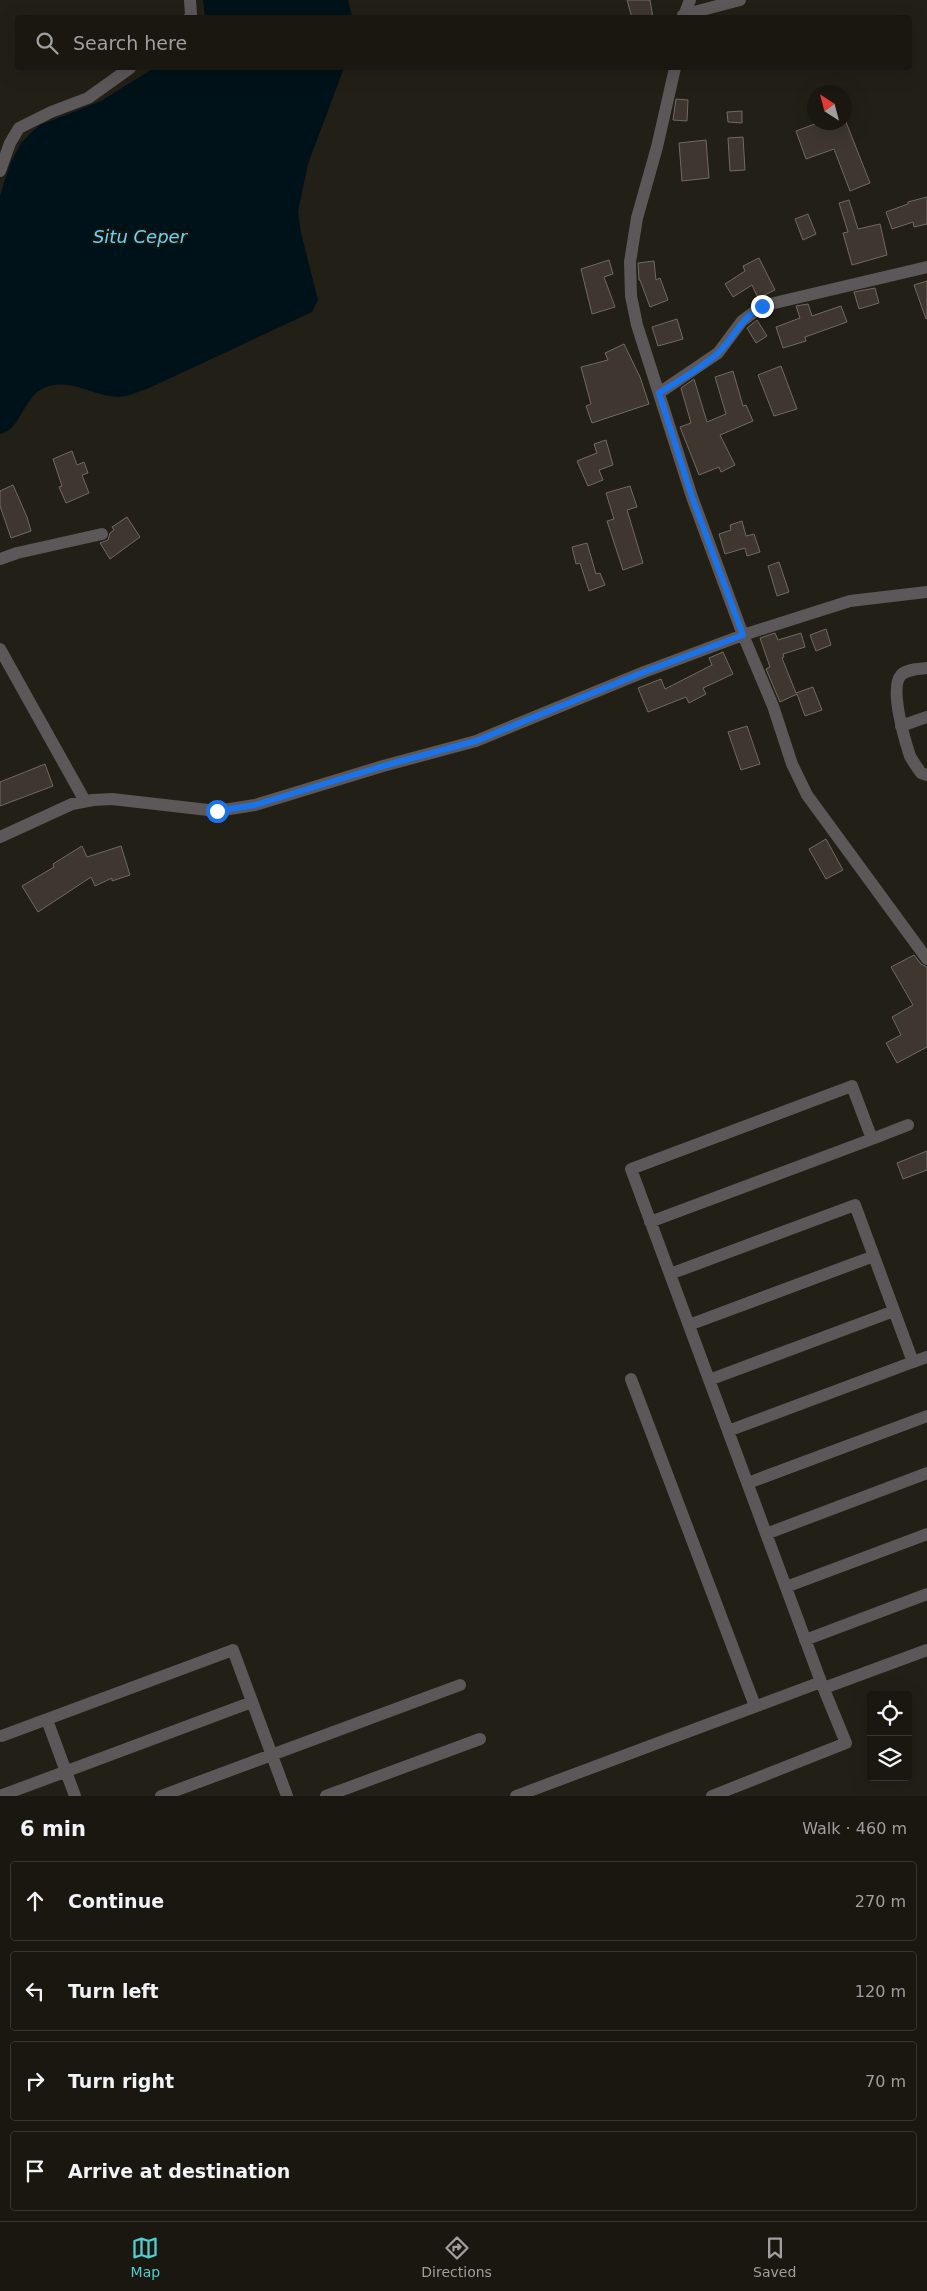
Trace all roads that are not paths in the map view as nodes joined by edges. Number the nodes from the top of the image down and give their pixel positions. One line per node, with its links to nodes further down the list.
1 (190, 0): 4 (street)
2 (690, 0): 5 (street)
3 (740, 0): 6 (street)
4 (190, 15)
5 (683, 15)
6 (687, 15)
7 (127, 70): 9 (street)
8 (675, 70): 11 (street)
9 (0, 170)
10 (927, 267): 11 (street)
11 (659, 393): 15 (street)
12 (102, 534): 13 (street)
13 (0, 559)
14 (927, 592): 15 (street)
15 (743, 635): 21 (street); 23 (street)
16 (0, 649): 21 (street)
17 (927, 668): 19 (street)
18 (927, 717): 19 (street)
19 (901, 726): 20 (street)
20 (927, 775)
21 (84, 802): 22 (street)
22 (0, 837)
23 (927, 959)
24 (908, 1125): 25 (street)
25 (872, 1139): 26 (street); 26 (street)
26 (650, 1222): 28 (street)
27 (874, 1256): 28 (street); 29 (street); 30 (street)
28 (670, 1274): 30 (street)
29 (894, 1310): 32 (street); 34 (street)
30 (689, 1325): 34 (street)
31 (927, 1357): 32 (street)
32 (913, 1362): 36 (street)
33 (631, 1379): 48 (street)
34 (709, 1380): 36 (street)
35 (927, 1416): 38 (street)
36 (728, 1431): 38 (street)
37 (927, 1473): 39 (street)
38 (748, 1484): 39 (street)
39 (766, 1534): 41 (street)
40 (927, 1534): 41 (street)
41 (786, 1587): 43 (street)
42 (927, 1594): 43 (street)
43 (805, 1640): 46 (street)
44 (927, 1650): 46 (street)
45 (460, 1685): 52 (street)
46 (823, 1685): 48 (street); 60 (street)
47 (252, 1702): 49 (street); 52 (street); 53 (street)
48 (755, 1706): 59 (street)
49 (47, 1720): 50 (street); 53 (street)
50 (2, 1736)
51 (480, 1739): 58 (street)
52 (272, 1755): 56 (street); 57 (street)
53 (66, 1772): 54 (street); 55 (street)
54 (0, 1796)
55 (75, 1796)
56 (161, 1796)
57 (287, 1796)
58 (326, 1796)
59 (516, 1796)
60 (712, 1796)

